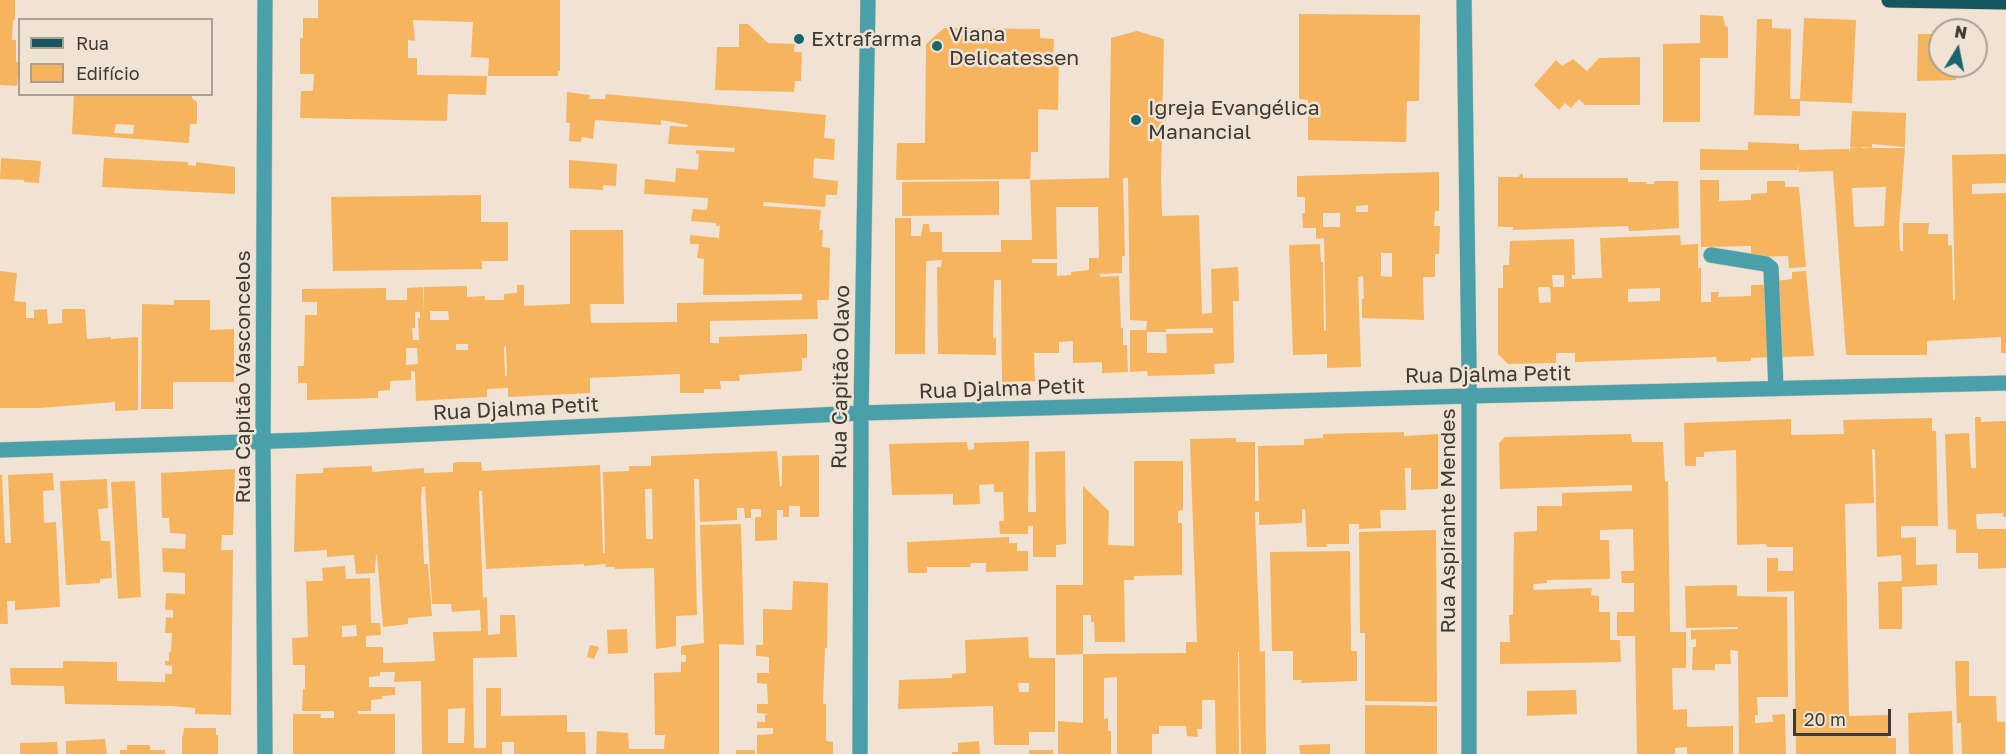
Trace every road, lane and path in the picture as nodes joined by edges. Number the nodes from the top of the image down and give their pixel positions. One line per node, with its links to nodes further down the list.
1 (266, 0): 11 (street, Rua Capitão Vasconcelos)
2 (868, 0): 10 (street, Rua Capitão Olavo)
3 (1464, 0): 9 (street, Rua Aspirante Mendes)
4 (1889, 0): 5 (main road)
5 (2006, 2)
6 (1711, 255): 8 (street)
7 (2006, 383): 8 (street, Rua Djalma Petit)
8 (1776, 389): 9 (street, Rua Djalma Petit)
9 (1468, 396): 10 (street, Rua Djalma Petit); 15 (street, Rua Aspirante Mendes)
10 (861, 413): 11 (street, Rua Djalma Petit); 14 (street, Rua Capitão Olavo)
11 (263, 441): 12 (street, Rua Djalma Petit); 13 (street, Rua Capitão Vasconcelos)
12 (0, 450)
13 (265, 754)
14 (860, 754)
15 (1469, 754)

